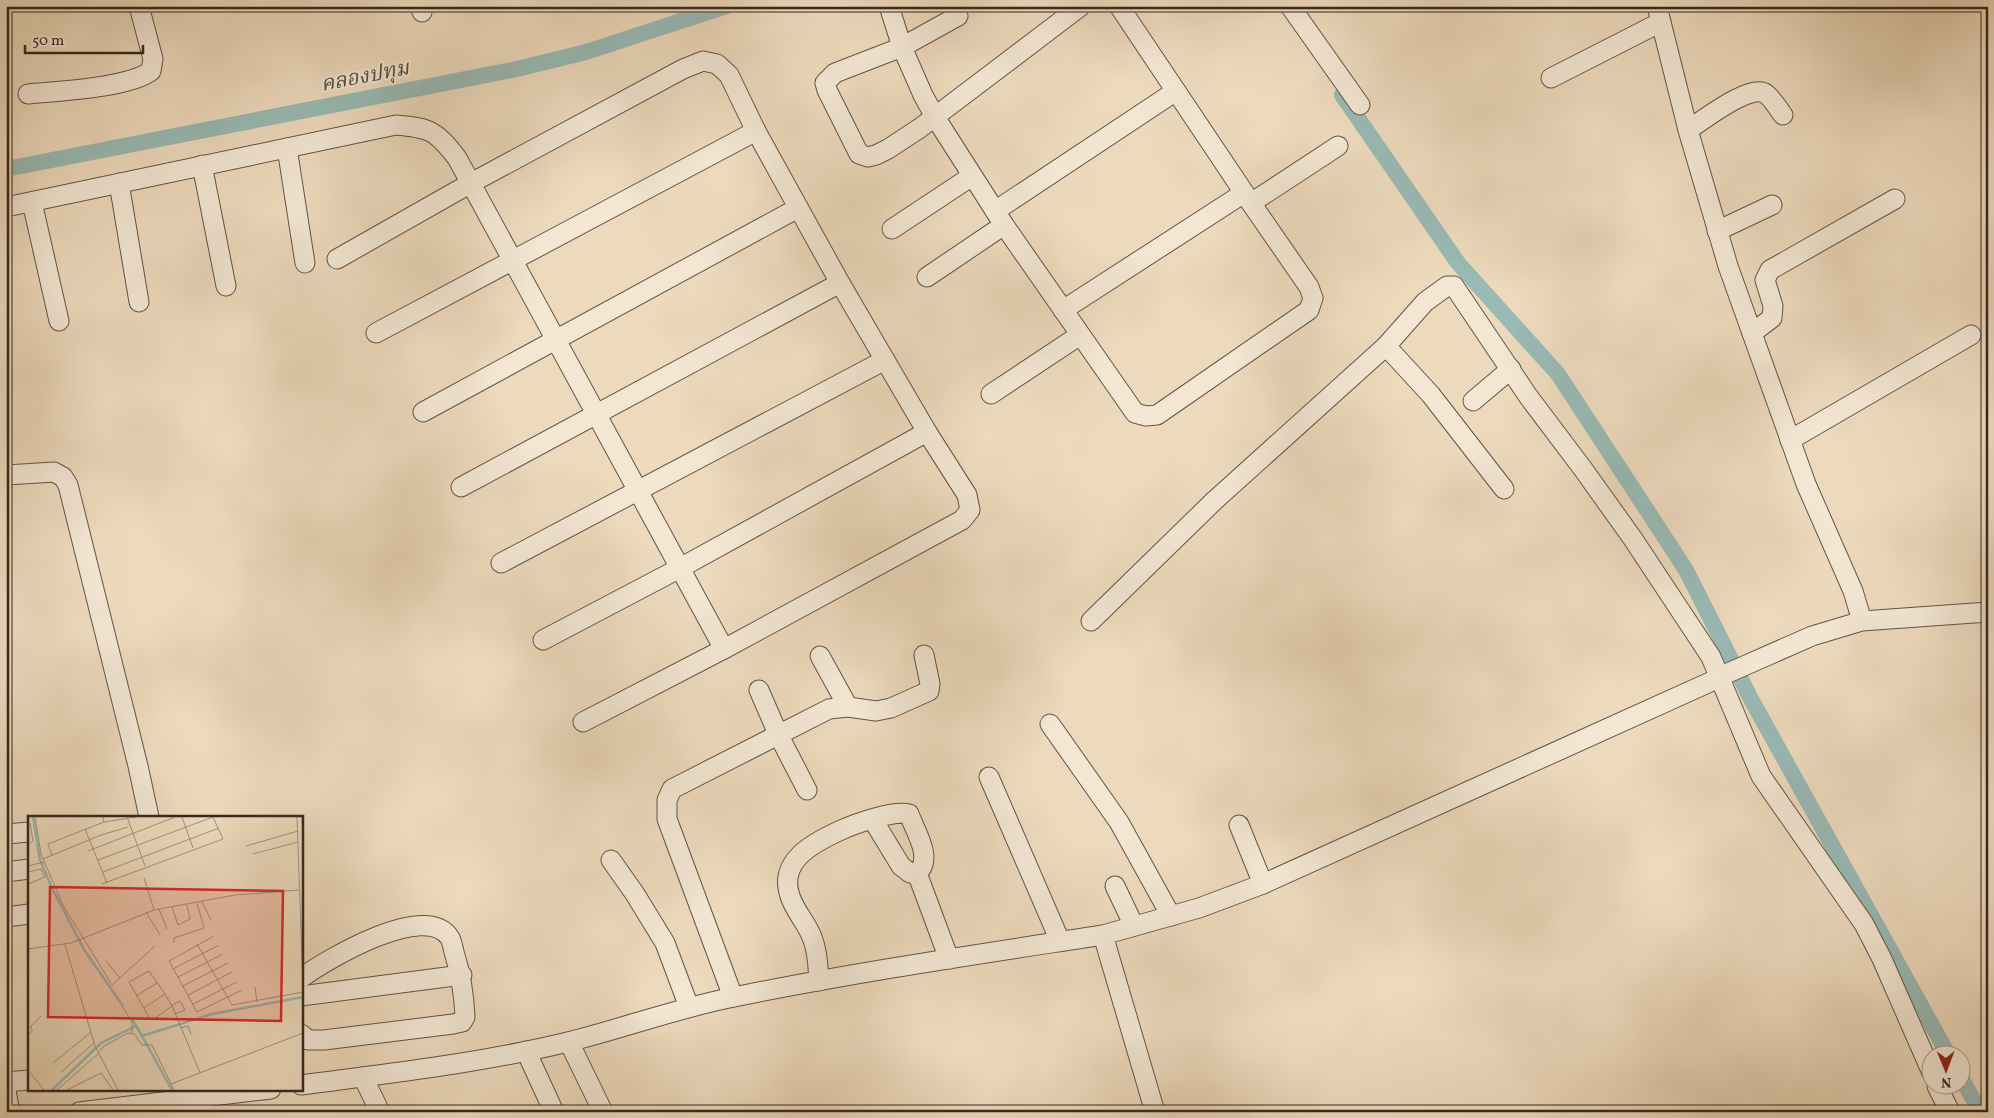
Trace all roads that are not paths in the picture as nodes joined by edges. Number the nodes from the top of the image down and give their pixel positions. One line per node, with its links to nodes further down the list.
1 (139, 6): 11 (street)
2 (888, 6): 8 (street)
3 (1081, 6): 14 (street)
4 (1120, 6): 10 (street)
5 (1290, 6): 12 (street)
6 (1659, 14): 9 (street); 15 (street)
7 (958, 16): 8 (street)
8 (902, 47): 14 (street); 14 (street)
9 (1551, 78)
10 (1176, 91): 23 (street); 29 (street)
11 (28, 94)
12 (1360, 105)
13 (1783, 115): 15 (street)
14 (935, 117): 20 (street)
15 (1688, 130): 31 (street)
16 (756, 131): 22 (street); 28 (street); 33 (street)
17 (1338, 146): 23 (street)
18 (287, 148): 19 (street); 22 (street); 34 (street)
19 (202, 165): 21 (street); 37 (street)
20 (972, 176): 29 (street); 30 (street)
21 (119, 183): 25 (street); 38 (street)
22 (471, 183): 32 (street); 33 (street)
23 (1248, 198): 39 (street); 43 (street)
24 (1895, 199): 42 (street)
25 (32, 202): 27 (street); 40 (street)
26 (1772, 205): 31 (street)
27 (6, 207)
28 (798, 208): 36 (street); 45 (street)
29 (999, 218): 35 (street); 39 (street)
30 (892, 229)
31 (1718, 231): 42 (street)
32 (337, 259)
33 (513, 260): 41 (street); 45 (street)
34 (305, 263)
35 (926, 277)
36 (840, 283): 47 (street); 52 (street)
37 (226, 286)
38 (139, 302)
39 (1063, 310): 43 (street)
40 (59, 321)
41 (376, 333)
42 (1752, 333): 54 (street)
43 (1080, 335): 49 (street)
44 (1971, 335): 54 (street)
45 (557, 341): 51 (street); 52 (street)
46 (1386, 346): 48 (street); 57 (street); 62 (street)
47 (885, 360): 53 (street); 58 (street)
48 (1511, 369): 50 (street); 68 (street)
49 (991, 394)
50 (1473, 401)
51 (423, 412)
52 (596, 414): 56 (street); 58 (street)
53 (928, 432): 60 (street); 65 (street)
54 (1790, 440): 63 (street)
55 (6, 475): 76 (street)
56 (461, 487)
57 (1504, 490)
58 (638, 491): 59 (street); 60 (street)
59 (501, 563)
60 (680, 568): 64 (street); 65 (street)
61 (1988, 612): 63 (street)
62 (1091, 621)
63 (1862, 622): 68 (street)
64 (543, 640)
65 (724, 649): 71 (street)
66 (924, 655): 70 (street)
67 (820, 656): 70 (street)
68 (1724, 676): 85 (street); 102 (street)
69 (759, 690): 73 (street)
70 (848, 707): 73 (street)
71 (583, 722)
72 (1050, 724): 88 (street)
73 (778, 734): 75 (street); 98 (street)
74 (989, 776): 92 (street)
75 (807, 790)
76 (149, 816)
77 (873, 820): 84 (street); 84 (street); 96 (street)
78 (1239, 825): 85 (street)
79 (28, 832): 80 (street)
80 (6, 834)
81 (611, 860): 99 (street)
82 (28, 869): 83 (street)
83 (6, 872)
84 (917, 873): 93 (street)
85 (1263, 884): 88 (street)
86 (1115, 886): 90 (street)
87 (28, 914): 89 (street)
88 (1171, 916): 90 (street)
89 (6, 917)
90 (1134, 926): 91 (street)
91 (1102, 935): 92 (street); 116 (street)
92 (1060, 942): 93 (street)
93 (949, 958): 96 (street)
94 (462, 975): 95 (street); 97 (street); 100 (street)
95 (302, 977)
96 (819, 981): 98 (street)
97 (302, 996)
98 (733, 997): 99 (street)
99 (689, 1007): 101 (street)
100 (302, 1035)
101 (569, 1042): 103 (street); 115 (street)
102 (1922, 1050)
103 (526, 1051): 104 (street); 114 (street)
104 (363, 1077): 107 (street); 113 (street)
105 (28, 1080): 106 (street)
106 (6, 1082)
107 (302, 1085)
108 (262, 1090): 112 (street)
109 (6, 1091): 111 (street)
110 (1943, 1096): 117 (street)
111 (10, 1112)
112 (79, 1112)
113 (380, 1112)
114 (554, 1112)
115 (603, 1112)
116 (1155, 1112)
117 (1950, 1112)

